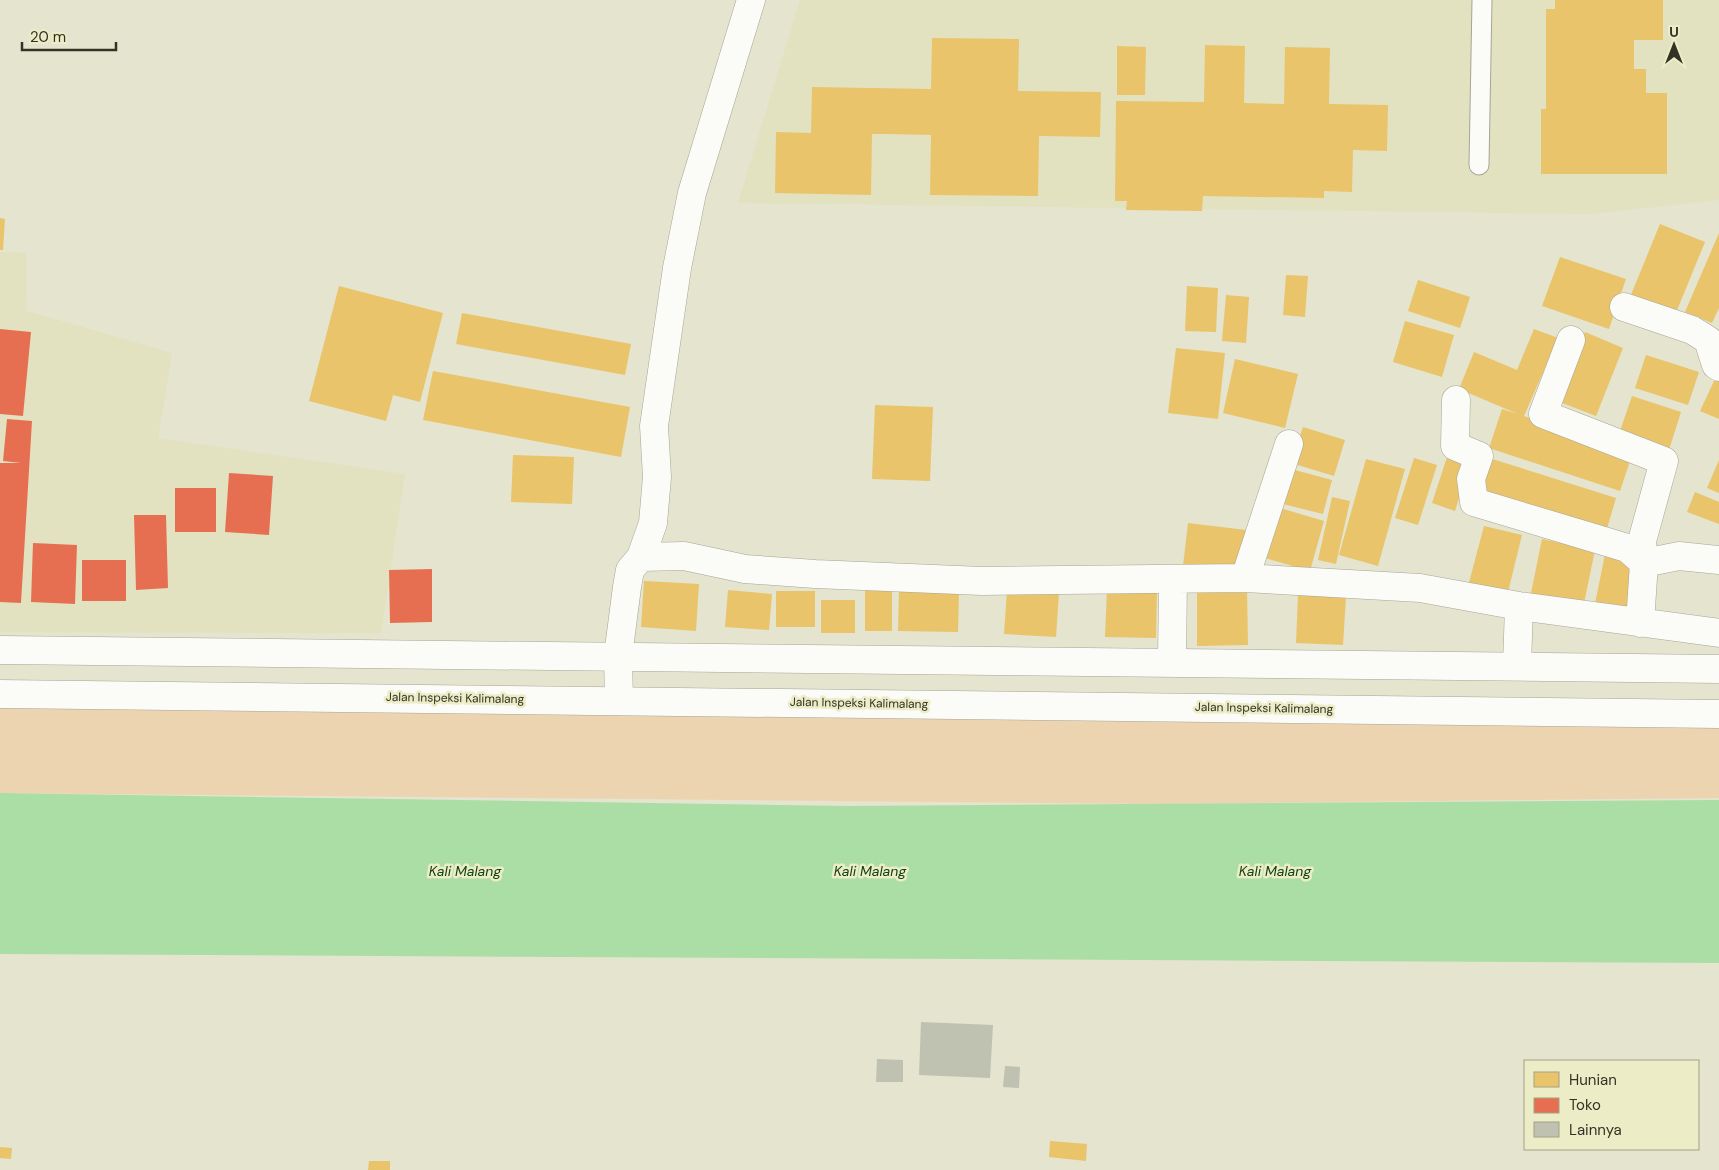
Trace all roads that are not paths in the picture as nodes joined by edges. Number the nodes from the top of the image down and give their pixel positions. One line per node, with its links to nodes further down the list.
1 (751, 0): 10 (main road)
2 (1482, 0): 3 (lane)
3 (1479, 165)
4 (1624, 307): 5 (main road)
5 (1713, 330): 7 (main road)
6 (1571, 340): 12 (main road)
7 (1719, 367)
8 (1456, 400): 12 (main road)
9 (1289, 444): 13 (main road)
10 (640, 557): 14 (main road); 20 (main road)
11 (1719, 560): 12 (main road)
12 (1644, 562): 16 (main road)
13 (1245, 578): 14 (main road); 15 (main road)
14 (1173, 579): 21 (main road)
15 (1519, 606): 16 (main road); 22 (main road)
16 (1640, 623): 17 (main road)
17 (1719, 633)
18 (0, 650): 19 (main road)
19 (43, 650): 20 (main road); 25 (main road)
20 (618, 656): 21 (main road); 26 (main road)
21 (1172, 662): 22 (main road)
22 (1517, 666): 23 (main road)
23 (1719, 669)
24 (0, 694): 25 (main road, Jalan Inspeksi Kalimalang)
25 (41, 694): 26 (main road, Jalan Inspeksi Kalimalang)
26 (619, 701): 27 (main road, Jalan Inspeksi Kalimalang)
27 (1719, 714)

